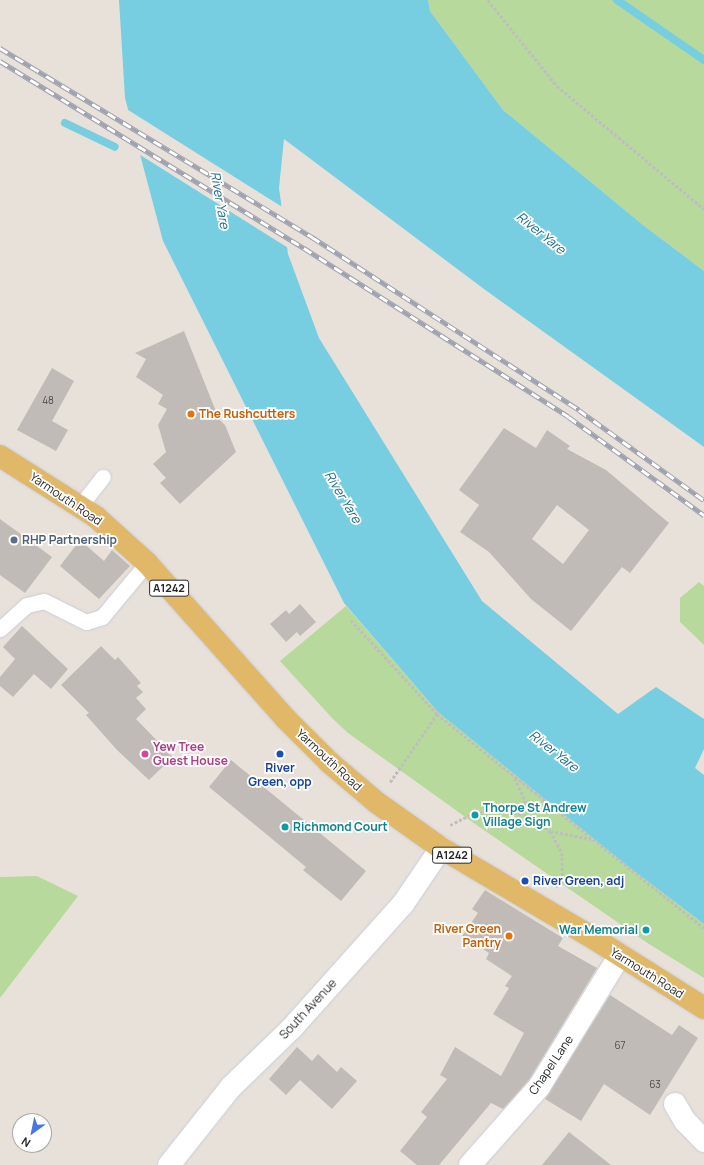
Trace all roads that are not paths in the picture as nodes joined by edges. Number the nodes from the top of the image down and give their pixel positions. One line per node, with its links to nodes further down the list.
1 (0, 456): 3 (main road, Yarmouth Road / A1242)
2 (103, 477): 3 (lane)
3 (80, 506): 4 (main road, Yarmouth Road / A1242)
4 (147, 563): 5 (lane); 6 (main road, Yarmouth Road / A1242)
5 (0, 629)
6 (434, 843): 7 (main road, Yarmouth Road / A1242); 11 (street, South Avenue)
7 (620, 955): 8 (main road, Yarmouth Road / A1242); 12 (street, Chapel Lane)
8 (704, 1008)
9 (675, 1104): 10 (street)
10 (704, 1141)
11 (169, 1165)
12 (470, 1165)

